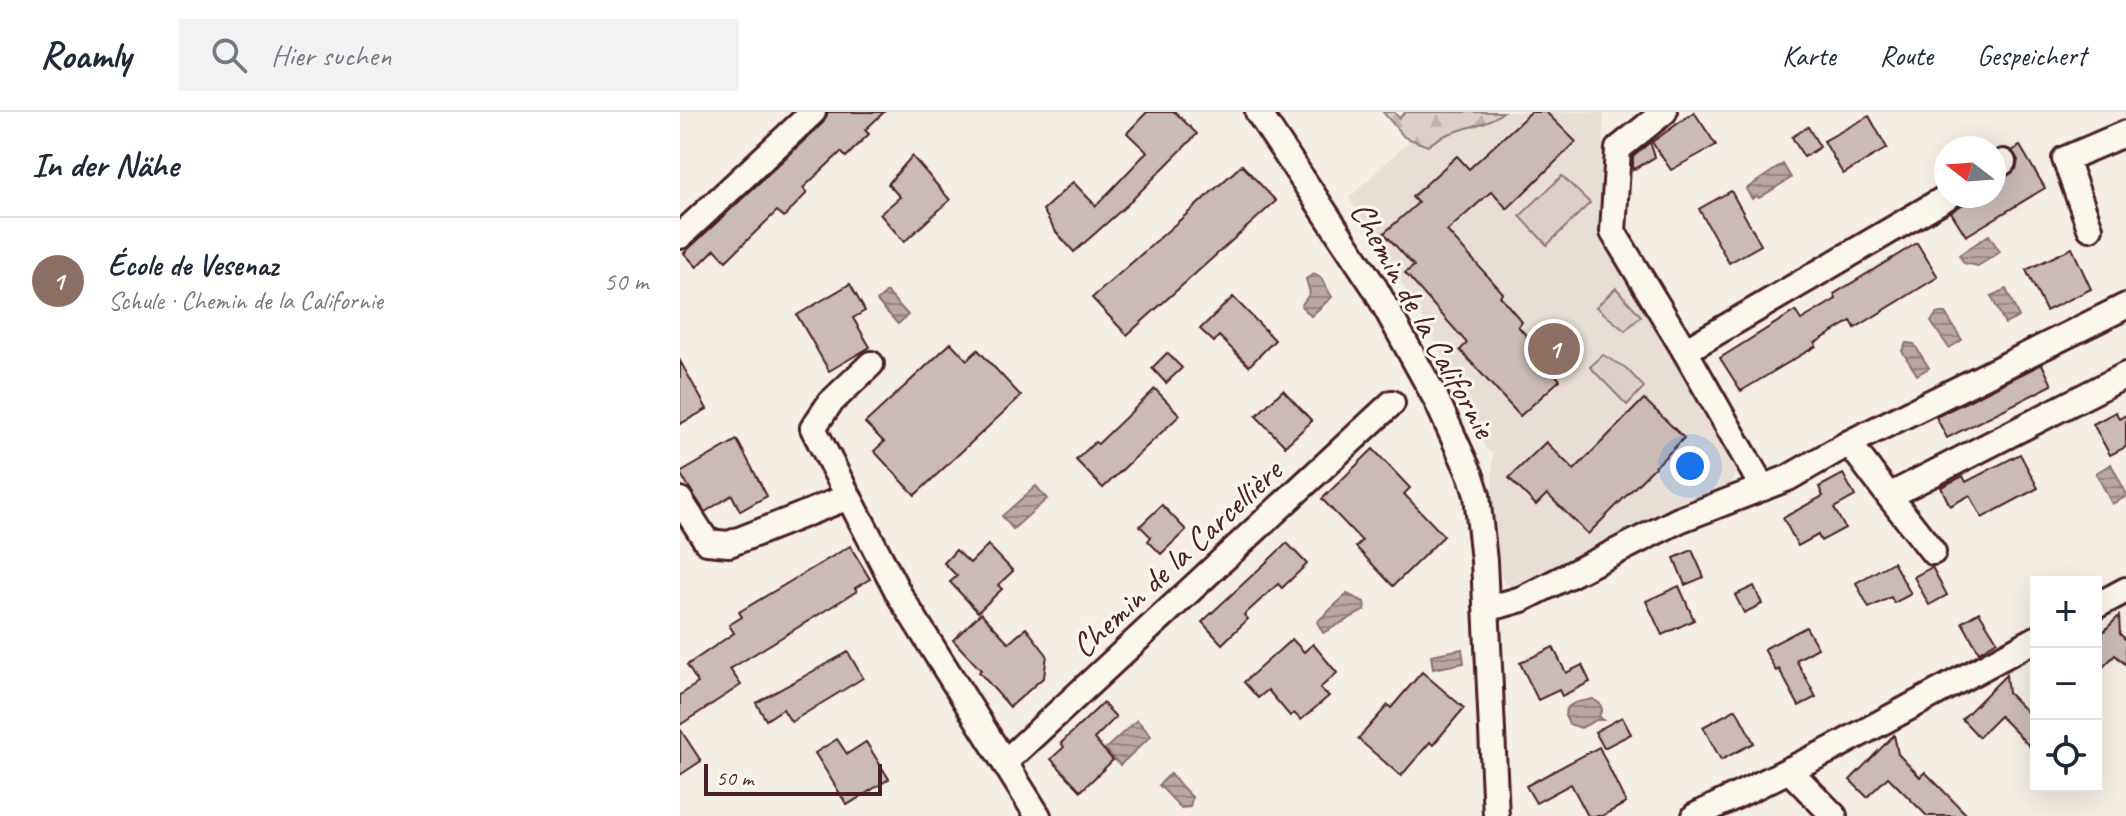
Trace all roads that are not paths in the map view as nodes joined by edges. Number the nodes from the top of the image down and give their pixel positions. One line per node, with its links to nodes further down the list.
1 (813, 112): 7 (street)
2 (1258, 112): 21 (street, Chemin de la Californie)
3 (1664, 112): 9 (street)
4 (2126, 133): 6 (street)
5 (1934, 205): 9 (street)
6 (2090, 228)
7 (680, 236)
8 (2126, 306): 13 (street)
9 (1685, 351): 14 (street)
10 (871, 364): 16 (street)
11 (2126, 375): 15 (street)
12 (1392, 403): 23 (street, Chemin de la Carcellière)
13 (1849, 443): 14 (street); 15 (street)
14 (1763, 488): 21 (street)
15 (1889, 496): 18 (street)
16 (848, 497): 17 (street); 23 (street)
17 (680, 500)
18 (1933, 552)
19 (2126, 590): 20 (street)
20 (2102, 603)
21 (1487, 609): 26 (street, Chemin de la Californie)
22 (2030, 642): 24 (street)
23 (1005, 762): 25 (street)
24 (1789, 770): 27 (street); 28 (street)
25 (1038, 816)
26 (1496, 816)
27 (1695, 816)
28 (1834, 816)

